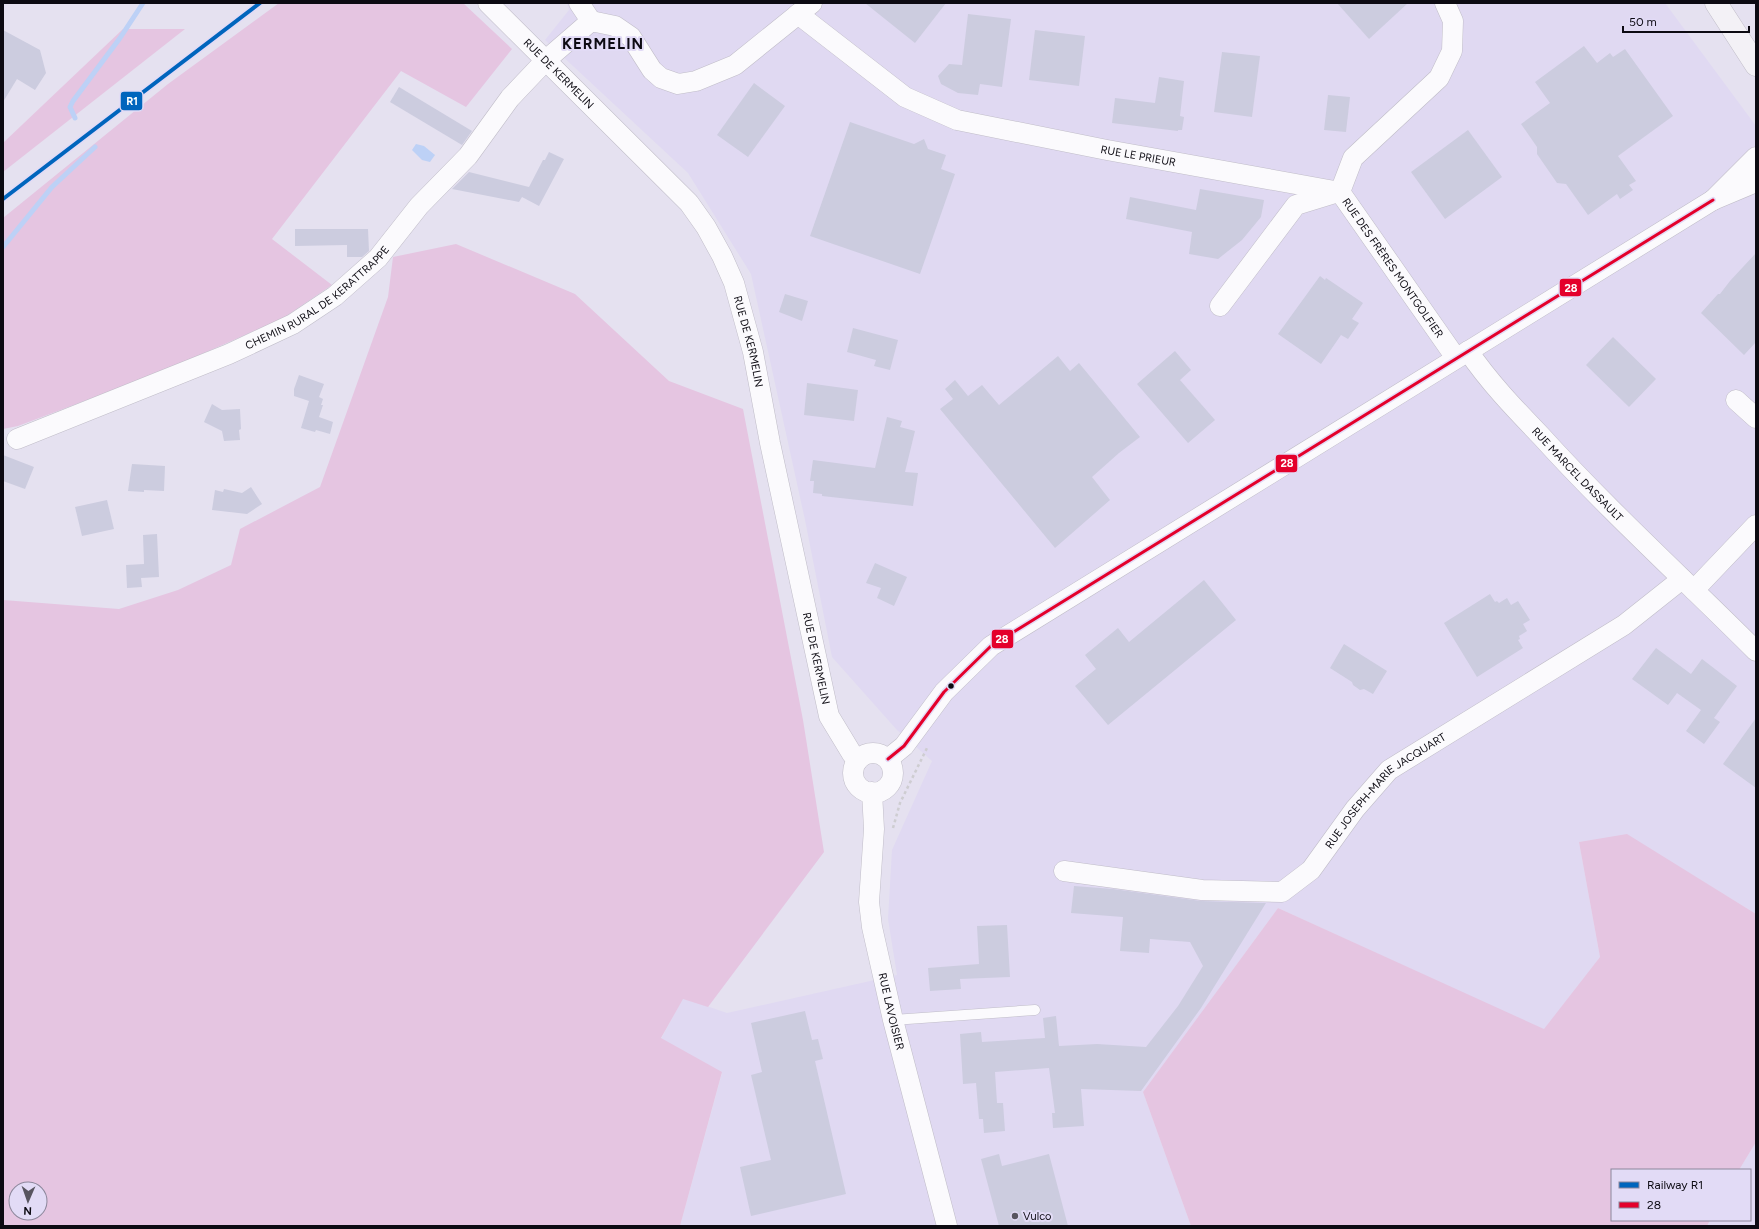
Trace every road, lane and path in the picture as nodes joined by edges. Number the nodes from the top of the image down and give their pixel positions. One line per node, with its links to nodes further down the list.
1 (488, 3): 7 (street, RUE DE KERMELIN)
2 (579, 3): 6 (street)
3 (1445, 3): 11 (street, RUE DES FRÈRES MONTGOLFIER)
4 (1716, 3): 8 (main road)
5 (805, 9): 6 (street); 11 (street, RUE LE PRIEUR)
6 (591, 21): 7 (street, CHEMIN RURAL DE KERATTRAPPE)
7 (546, 60): 17 (street, CHEMIN RURAL DE KERATTRAPPE); 22 (street, RUE DE KERMELIN)
8 (1756, 65)
9 (1756, 158): 12 (street)
10 (1756, 182): 12 (street)
11 (1340, 192): 13 (street); 14 (street, RUE DES FRÈRES MONTGOLFIER)
12 (1713, 200): 14 (street)
13 (1220, 306)
14 (1462, 354): 19 (street, RUE MARCEL DASSAULT); 23 (street)
15 (1736, 400): 16 (street)
16 (1756, 418)
17 (17, 439)
18 (1756, 525): 19 (street)
19 (1688, 585): 20 (street, RUE MARCEL DASSAULT); 26 (street, RUE JOSEPH-MARIE JACQUART)
20 (1756, 651)
21 (930, 743): 25 (path)
22 (858, 760): 23 (street); 24 (street)
23 (888, 760): 24 (street)
24 (872, 792): 28 (street, RUE LAVOISIER)
25 (892, 832)
26 (1064, 871)
27 (1035, 1010): 28 (lane)
28 (894, 1020): 29 (street, RUE LAVOISIER)
29 (947, 1226)

